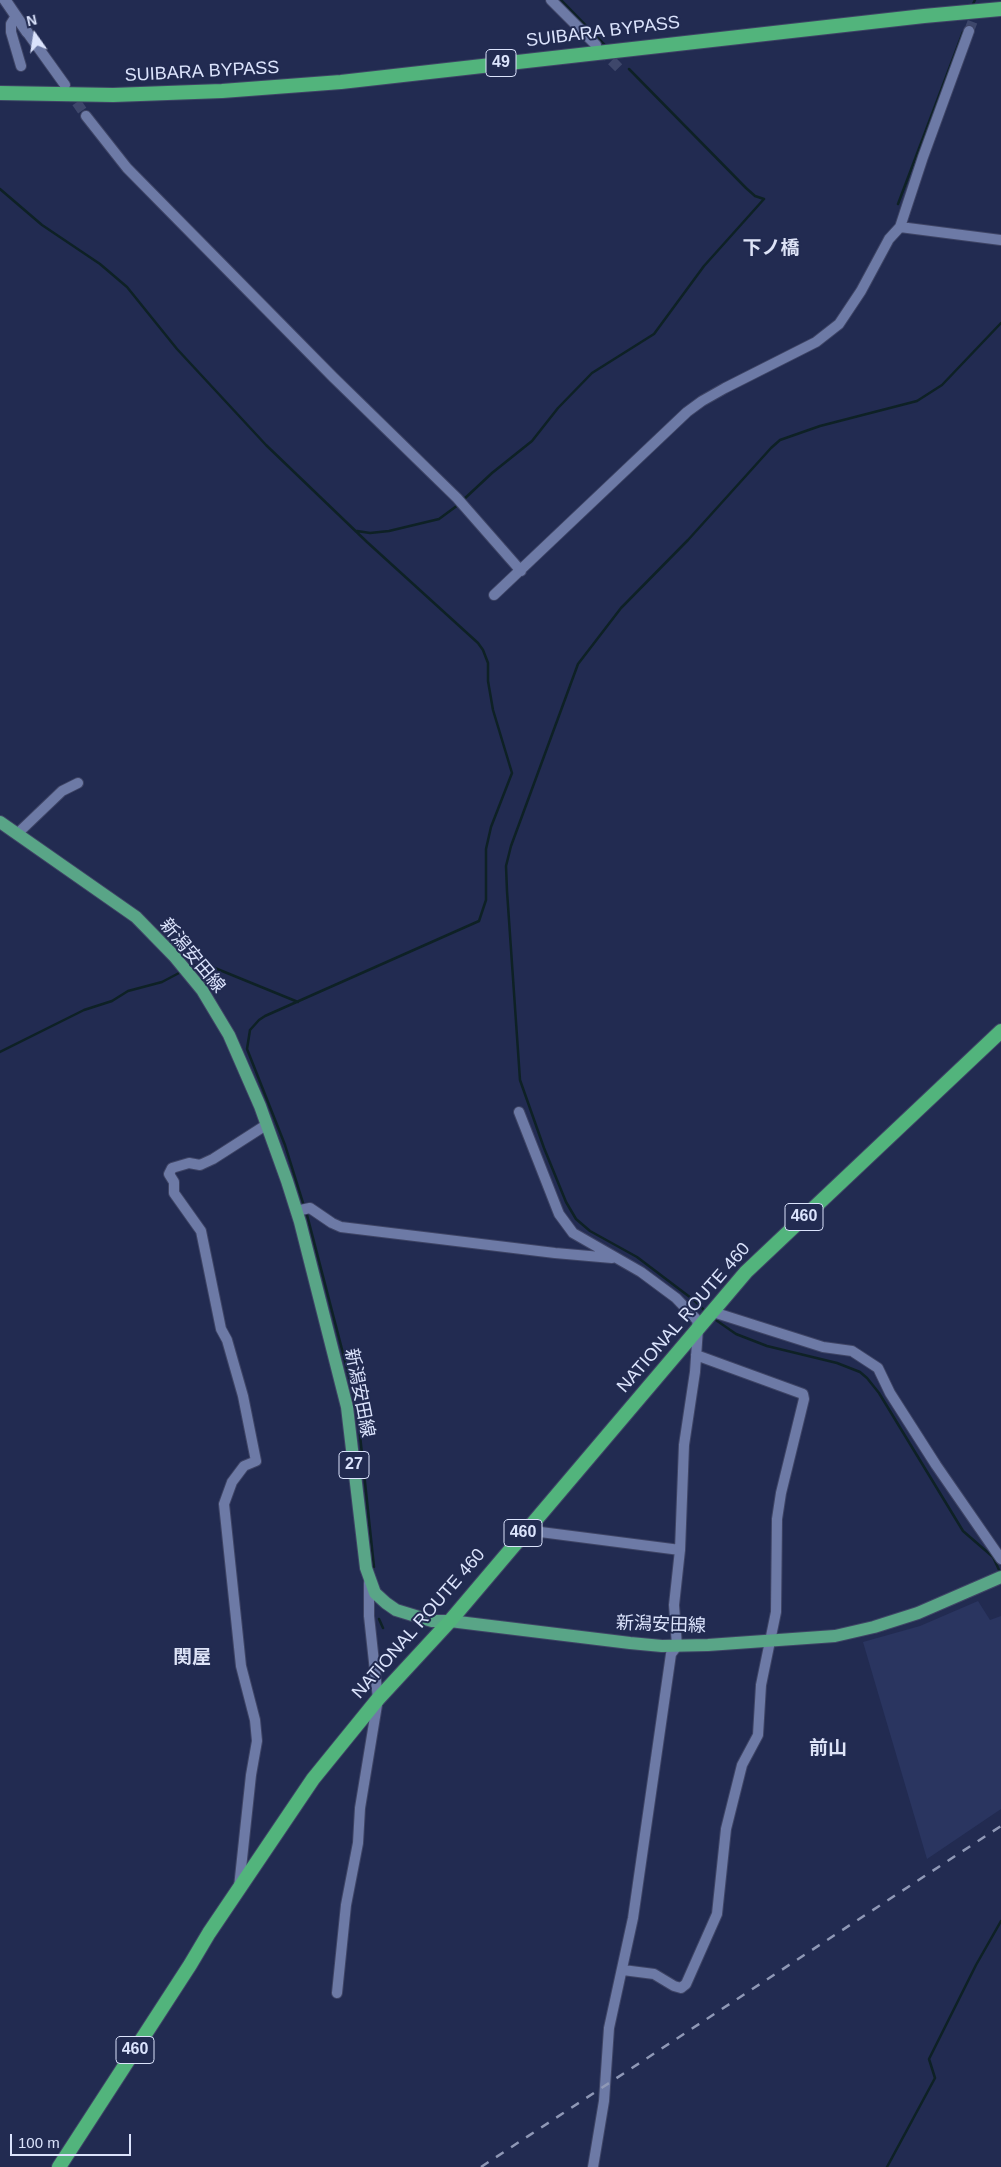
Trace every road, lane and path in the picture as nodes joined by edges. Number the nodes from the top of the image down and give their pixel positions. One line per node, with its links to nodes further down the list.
1 (5, 0): 4 (street)
2 (551, 0): 7 (street)
3 (1001, 10): 10 (highway, SUIBARA BYPASS / 49)
4 (16, 16): 6 (street); 8 (street)
5 (969, 31): 12 (street)
6 (27, 32): 9 (street)
7 (596, 45)
8 (21, 66)
9 (65, 85)
10 (0, 93)
11 (86, 116): 14 (street)
12 (900, 227): 13 (street); 14 (street)
13 (1001, 240)
14 (521, 572): 15 (street)
15 (494, 595)
16 (78, 783): 18 (street)
17 (0, 822): 18 (main road, 新潟安田線 / 27)
18 (17, 834): 21 (main road, 新潟安田線 / 27)
19 (1001, 1031): 24 (highway, NATIONAL ROUTE 460 / 460)
20 (519, 1112): 23 (street)
21 (266, 1125): 22 (main road, 新潟安田線 / 27); 35 (street)
22 (296, 1211): 23 (street); 30 (main road, 新潟安田線 / 27)
23 (615, 1258): 24 (street)
24 (705, 1321): 25 (street); 26 (highway, NATIONAL ROUTE 460 / 460); 28 (street)
25 (696, 1356): 27 (street); 32 (street)
26 (525, 1530): 27 (street); 31 (highway, NATIONAL ROUTE 460 / 460)
27 (680, 1550): 33 (street)
28 (1001, 1559)
29 (996, 1579): 32 (main road, 新潟安田線)
30 (369, 1582): 31 (main road, 新潟安田線); 34 (street)
31 (450, 1621): 33 (main road, 新潟安田線); 34 (highway, NATIONAL ROUTE 460 / 460)
32 (770, 1642): 33 (main road, 新潟安田線); 36 (street)
33 (677, 1646): 36 (street)
34 (378, 1699): 35 (highway, NATIONAL ROUTE 460 / 460); 37 (street)
35 (239, 1888): 38 (highway, NATIONAL ROUTE 460 / 460)
36 (623, 1970): 39 (street)
37 (337, 1993)
38 (59, 2167)
39 (593, 2167)

